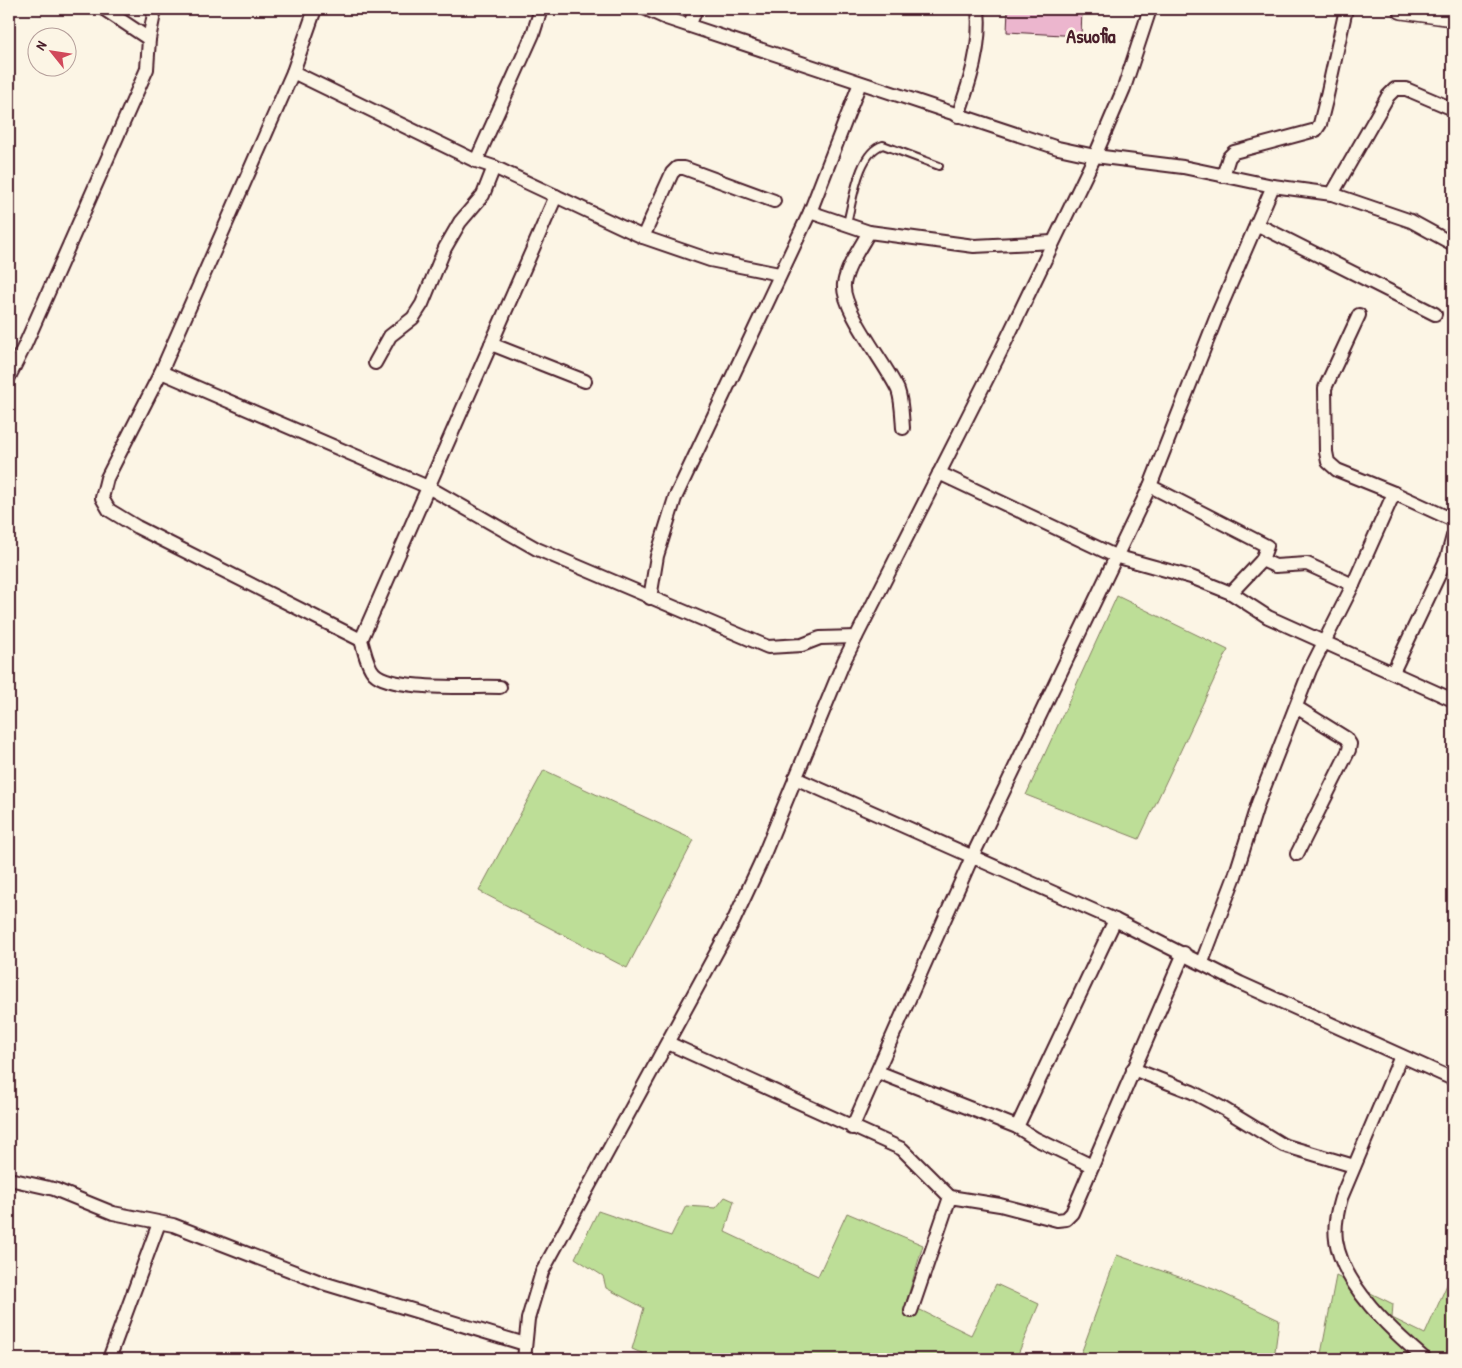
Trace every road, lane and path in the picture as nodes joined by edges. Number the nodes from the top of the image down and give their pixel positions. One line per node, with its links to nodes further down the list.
1 (104, 9): 13 (street)
2 (156, 9): 13 (street)
3 (315, 9): 14 (street)
4 (541, 9): 19 (street)
5 (646, 9): 12 (street)
6 (696, 9): 12 (street)
7 (978, 9): 17 (street)
8 (1150, 9): 18 (street)
9 (1346, 9): 22 (street)
10 (1402, 9): 11 (main road)
11 (1453, 16)
12 (690, 24): 15 (street)
13 (149, 39): 40 (street)
14 (293, 72): 19 (street); 39 (street)
15 (860, 83): 17 (street); 27 (street)
16 (1453, 109): 24 (street)
17 (958, 116): 18 (street)
18 (1095, 156): 22 (street); 32 (street)
19 (476, 161): 21 (street)
20 (939, 166): 28 (lane)
21 (494, 167): 25 (street); 38 (street)
22 (1223, 176): 23 (street)
23 (1273, 186): 24 (street); 29 (street)
24 (1332, 194): 33 (street)
25 (556, 196): 31 (street); 37 (street)
26 (774, 201): 31 (street)
27 (810, 212): 28 (street); 34 (street)
28 (847, 223): 30 (street)
29 (1256, 224): 35 (street); 44 (street)
30 (869, 232): 32 (street); 42 (street)
31 (643, 237): 34 (street)
32 (1053, 242): 43 (street)
33 (1453, 244)
34 (779, 274): 53 (street)
35 (1435, 314)
36 (1358, 315): 46 (street)
37 (491, 344): 41 (street); 45 (street)
38 (376, 363)
39 (162, 372): 45 (street); 55 (street)
40 (9, 377)
41 (585, 381)
42 (903, 428)
43 (939, 473): 49 (street); 54 (street)
44 (1150, 486): 49 (street); 50 (street)
45 (428, 487): 53 (street); 55 (street)
46 (1394, 493): 47 (street); 51 (street)
47 (1453, 520)
48 (1453, 536): 57 (street)
49 (1115, 556): 52 (street); 63 (street)
50 (1262, 560): 51 (street); 52 (street)
51 (1353, 585): 56 (street)
52 (1231, 593): 56 (street)
53 (650, 598): 54 (street)
54 (856, 637): 61 (street)
55 (361, 640): 58 (street)
56 (1324, 641): 57 (street); 60 (street)
57 (1393, 672): 59 (street)
58 (500, 687)
59 (1453, 700)
60 (1296, 707): 62 (street); 66 (street)
61 (795, 778): 63 (street); 67 (street)
62 (1297, 854)
63 (972, 857): 64 (street); 70 (street)
64 (1115, 920): 65 (street); 72 (street)
65 (1184, 953): 66 (street); 69 (street)
66 (1202, 962): 68 (street)
67 (668, 1043): 73 (street); 80 (street)
68 (1401, 1056): 71 (street); 75 (street)
69 (1133, 1069): 74 (street); 75 (street)
70 (878, 1072): 72 (street); 73 (street)
71 (1453, 1079)
72 (1017, 1126): 74 (street)
73 (852, 1128): 77 (street)
74 (1092, 1166): 77 (street)
75 (1354, 1166): 83 (street)
76 (9, 1179): 78 (street)
77 (950, 1197): 79 (street)
78 (159, 1223): 80 (street); 81 (street)
79 (911, 1311)
80 (524, 1344): 82 (street)
81 (109, 1359)
82 (524, 1359)
83 (1425, 1359)

